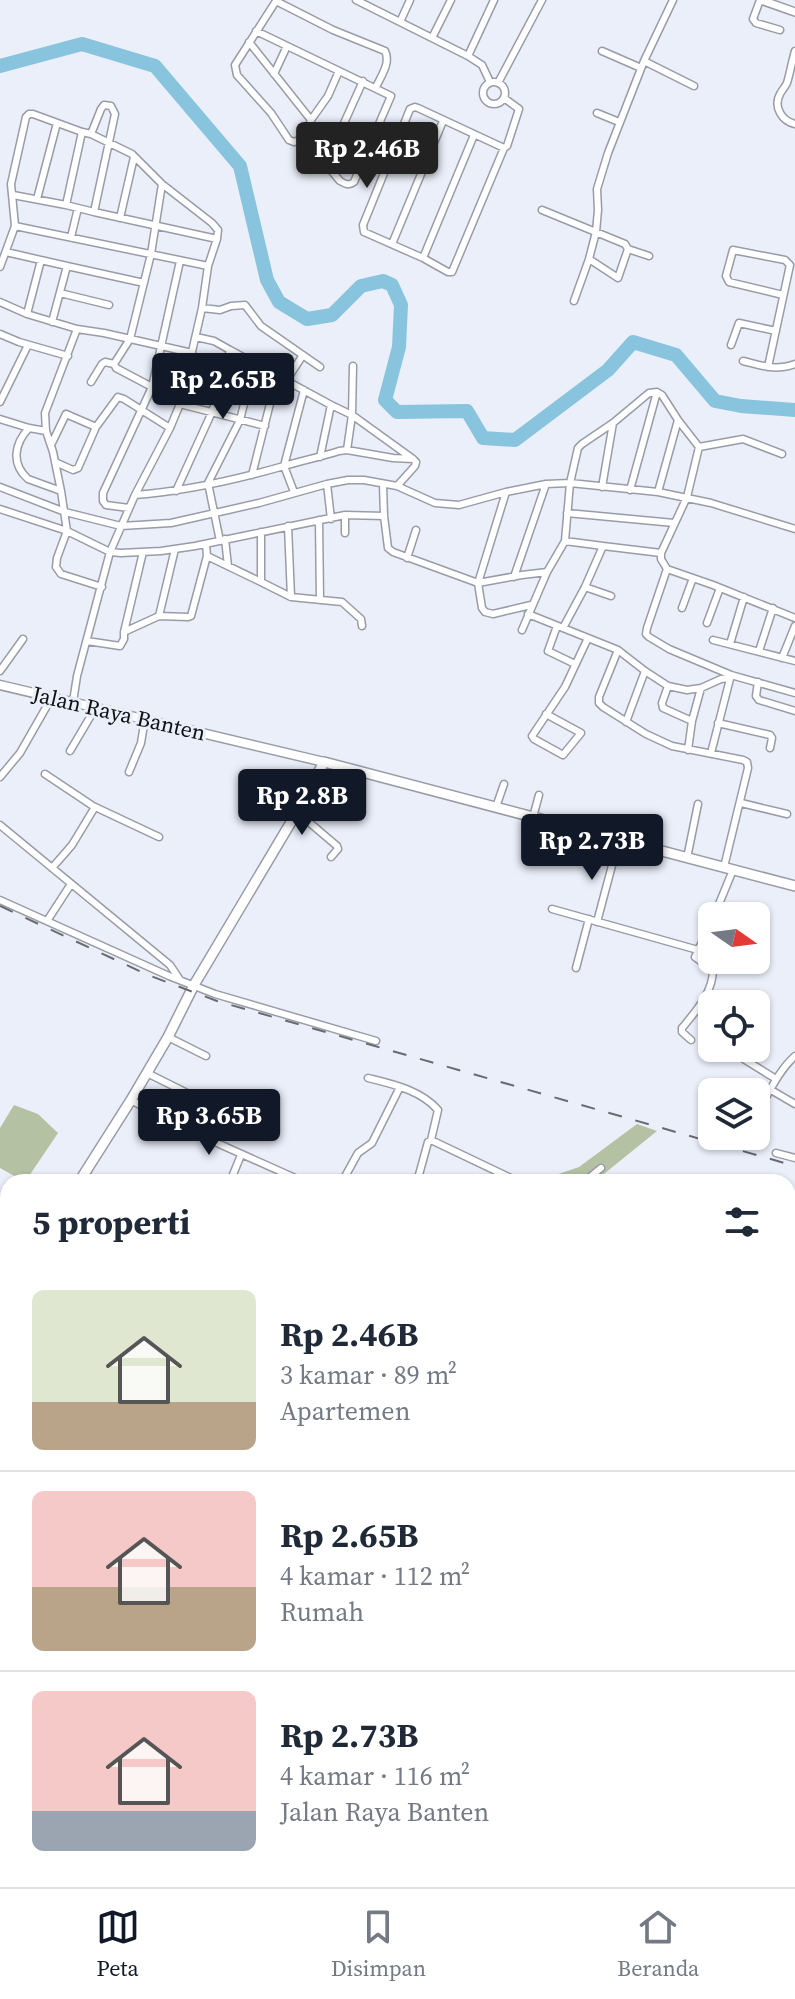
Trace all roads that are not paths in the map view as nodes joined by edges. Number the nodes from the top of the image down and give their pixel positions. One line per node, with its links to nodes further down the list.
1 (276, 0): 12 (street); 26 (street)
2 (356, 0): 10 (street)
3 (410, 0): 10 (street)
4 (451, 0): 13 (street)
5 (494, 0): 18 (street)
6 (542, 0): 24 (street)
7 (673, 0): 19 (street)
8 (761, 0): 9 (street); 11 (street)
9 (795, 12)
10 (400, 22): 13 (street)
11 (780, 30)
12 (256, 31): 14 (street); 15 (street)
13 (432, 38): 18 (street)
14 (249, 42): 21 (street); 37 (street)
15 (287, 46): 20 (street); 21 (street)
16 (602, 51): 19 (street)
17 (795, 51): 33 (street)
18 (468, 56): 23 (street)
19 (643, 65): 25 (street); 31 (street)
20 (339, 71): 22 (street); 29 (street)
21 (274, 74): 29 (street)
22 (363, 81): 26 (street); 41 (street)
23 (490, 82): 24 (street); 27 (street)
24 (498, 83): 27 (street)
25 (694, 86)
26 (376, 87): 41 (street)
27 (504, 98): 39 (street)
28 (597, 113): 31 (street)
29 (311, 120): 37 (street)
30 (443, 121): 36 (street); 55 (street); 55 (street)
31 (619, 122): 52 (street)
32 (57, 123): 34 (street); 43 (street); 44 (street)
33 (795, 124)
34 (82, 132): 35 (street); 45 (street)
35 (91, 134): 38 (street); 38 (street)
36 (474, 135): 39 (street); 60 (street)
37 (304, 138): 41 (street)
38 (110, 142): 40 (street); 48 (street)
39 (504, 148): 60 (street)
40 (134, 157): 42 (street); 49 (street)
41 (326, 163)
42 (162, 184): 51 (street); 54 (street)
43 (13, 195): 44 (street); 50 (street)
44 (37, 199): 45 (street)
45 (66, 205): 46 (street)
46 (78, 208): 48 (street); 53 (street)
47 (542, 210): 52 (street)
48 (94, 212): 49 (street)
49 (120, 218): 51 (street)
50 (15, 226): 53 (street); 57 (street)
51 (156, 227): 54 (street); 58 (street)
52 (596, 232): 56 (street); 61 (street)
53 (71, 237): 58 (street)
54 (217, 239): 65 (street)
55 (392, 244): 60 (street)
56 (628, 249): 59 (street); 61 (street)
57 (6, 252): 62 (street); 66 (street)
58 (151, 254): 63 (street); 67 (street)
59 (649, 256)
60 (423, 258)
61 (589, 259): 70 (street)
62 (41, 260): 64 (street); 74 (street)
63 (180, 261): 65 (street); 83 (street)
64 (67, 266): 67 (street); 68 (street)
65 (208, 266): 73 (street)
66 (0, 267)
67 (144, 283): 80 (street)
68 (60, 293): 72 (street); 75 (street)
69 (783, 295): 69 (street); 77 (street)
70 (574, 301)
71 (0, 302): 74 (street)
72 (109, 305)
73 (202, 308): 79 (street); 86 (street)
74 (27, 314): 75 (street)
75 (52, 322): 76 (street)
76 (77, 329): 80 (street); 87 (street)
77 (776, 331): 82 (street); 94 (street)
78 (0, 334): 81 (street)
79 (196, 337): 84 (street); 85 (street)
80 (130, 339): 83 (street); 89 (street)
81 (28, 345): 87 (street); 101 (street)
82 (731, 345)
83 (162, 346): 85 (street); 98 (street)
84 (230, 350): 90 (street); 105 (street)
85 (192, 353): 102 (street)
86 (303, 355): 93 (street); 96 (street)
87 (68, 356): 115 (street)
88 (743, 361): 94 (street)
89 (114, 364): 97 (street); 98 (street)
90 (254, 364): 95 (street); 108 (street)
91 (795, 364): 94 (street)
92 (353, 366): 106 (street)
93 (320, 367)
94 (768, 367)
95 (277, 376): 96 (street); 111 (street)
96 (286, 381): 99 (street)
97 (91, 382)
98 (152, 387): 104 (street)
99 (304, 390): 103 (street); 123 (street)
100 (657, 392): 109 (street); 110 (street); 133 (street)
101 (0, 402)
102 (180, 404): 105 (street); 114 (street)
103 (331, 405): 106 (street); 120 (street)
104 (142, 411): 112 (street); 114 (street); 141 (street)
105 (212, 412): 108 (street); 135 (street)
106 (352, 415): 118 (street); 121 (street)
107 (0, 419): 113 (street)
108 (240, 420): 111 (street); 125 (street)
109 (678, 420): 117 (street); 138 (street)
110 (613, 423): 126 (street); 132 (street)
111 (265, 426): 124 (street)
112 (96, 427): 116 (street); 122 (street)
113 (29, 428): 115 (street); 134 (street)
114 (170, 428): 139 (street)
115 (46, 431): 116 (street)
116 (51, 445): 122 (street)
117 (699, 447): 119 (street); 140 (street)
118 (347, 450): 120 (street); 121 (street)
119 (782, 454)
120 (320, 457): 123 (street)
121 (413, 459): 130 (street)
122 (55, 462): 134 (street)
123 (284, 466): 124 (street); 136 (street)
124 (252, 475): 125 (street)
125 (208, 483): 135 (street); 144 (street)
126 (570, 483): 129 (street); 132 (street); 145 (street)
127 (327, 484): 128 (street); 136 (street); 148 (street)
128 (383, 484): 130 (street); 147 (street)
129 (546, 484): 137 (street); 171 (street)
130 (397, 486): 137 (street)
131 (0, 487): 143 (street)
132 (602, 487): 133 (street)
133 (630, 490): 138 (street)
134 (61, 491): 143 (street)
135 (176, 491): 139 (street)
136 (294, 492): 144 (street)
137 (506, 492): 174 (street)
138 (658, 492): 140 (street)
139 (135, 495): 141 (street)
140 (687, 497): 150 (street); 153 (street)
141 (129, 508): 151 (street)
142 (0, 509): 155 (street)
143 (65, 512): 151 (street); 155 (street)
144 (214, 513): 151 (street); 158 (street)
145 (567, 513): 150 (street); 159 (street)
146 (345, 515): 147 (street); 148 (street); 157 (street)
147 (384, 516): 167 (street)
148 (331, 519): 149 (street)
149 (319, 520): 152 (street); 181 (street)
150 (674, 523): 165 (street)
151 (121, 526): 163 (street)
152 (288, 526): 156 (street); 179 (street)
153 (795, 529)
154 (416, 530): 167 (street)
155 (67, 531): 163 (street); 175 (street)
156 (261, 532): 158 (street); 173 (street)
157 (345, 533)
158 (222, 540): 160 (street); 168 (street)
159 (565, 541): 161 (street); 170 (street)
160 (206, 544): 162 (street); 166 (street)
161 (603, 546): 165 (street); 176 (street)
162 (175, 549): 164 (street); 186 (street)
163 (110, 552): 164 (street); 175 (street)
164 (143, 552): 193 (street)
165 (661, 553): 169 (street)
166 (207, 556): 168 (street); 186 (street)
167 (407, 558): 174 (street)
168 (228, 566): 173 (street)
169 (667, 569): 172 (street); 206 (street)
170 (547, 572): 171 (street); 182 (street)
171 (514, 577): 174 (street)
172 (693, 578): 177 (street); 183 (street)
173 (261, 582): 179 (street)
174 (478, 583): 182 (street)
175 (102, 587): 197 (street)
176 (585, 587): 178 (street); 191 (street)
177 (720, 588): 180 (street); 188 (street)
178 (611, 596)
179 (291, 597): 181 (street)
180 (744, 597): 184 (street); 198 (street)
181 (320, 600): 189 (street)
182 (531, 605): 185 (street)
183 (682, 608)
184 (773, 608): 187 (street); 200 (street)
185 (528, 614): 191 (street); 192 (street)
186 (159, 616): 193 (street)
187 (795, 618)
188 (707, 623)
189 (362, 626)
190 (795, 626): 201 (street)
191 (560, 627): 194 (street); 203 (street)
192 (522, 630)
193 (124, 632): 197 (street)
194 (588, 638): 199 (street); 203 (street)
195 (23, 639): 204 (street)
196 (713, 640): 198 (street)
197 (87, 641): 213 (street)
198 (730, 644): 200 (street)
199 (618, 650): 205 (street); 219 (street)
200 (759, 651): 201 (street)
201 (782, 658): 202 (street)
202 (795, 661)
203 (575, 664): 216 (street)
204 (0, 671)
205 (645, 671): 209 (street); 219 (street)
206 (730, 677): 207 (street); 210 (street); 220 (street)
207 (758, 682): 211 (street); 215 (street)
208 (0, 685): 212 (main road, Jalan Raya Banten)
209 (668, 686): 210 (street); 218 (street)
210 (701, 688): 218 (street)
211 (795, 693)
212 (52, 697): 213 (main road, Jalan Raya Banten); 228 (street)
213 (73, 702): 214 (main road, Jalan Raya Banten)
214 (96, 707): 217 (main road, Jalan Raya Banten); 223 (street)
215 (795, 711)
216 (546, 714): 216 (street)
217 (145, 718): 225 (main road, Jalan Raya Banten); 226 (street)
218 (692, 721): 222 (street)
219 (626, 722): 222 (street)
220 (718, 723): 221 (street); 224 (street)
221 (770, 748)
222 (688, 750): 224 (street)
223 (70, 751)
224 (711, 753): 231 (street)
225 (324, 762): 234 (main road, Jalan Raya Banten); 235 (main road)
226 (129, 772)
227 (45, 774): 233 (street)
228 (0, 777)
229 (504, 784): 234 (street)
230 (539, 795): 237 (street)
231 (741, 803): 236 (street); 244 (street)
232 (698, 804): 242 (street)
233 (95, 807): 239 (street); 243 (street)
234 (496, 807): 237 (main road, Jalan Raya Banten)
235 (297, 812): 241 (street); 258 (main road)
236 (787, 814)
237 (533, 817): 240 (main road, Jalan Raya Banten)
238 (0, 825): 243 (street)
239 (159, 837)
240 (618, 843): 242 (main road, Jalan Raya Banten); 252 (street)
241 (331, 857)
242 (687, 858): 244 (main road, Jalan Raya Banten)
243 (52, 868): 245 (street)
244 (728, 868): 246 (main road, Jalan Raya Banten); 248 (street)
245 (71, 884): 251 (street); 257 (street)
246 (795, 886)
247 (0, 900): 251 (street)
248 (718, 902)
249 (552, 909): 250 (street)
250 (589, 919): 252 (street); 255 (street)
251 (47, 921): 257 (street)
252 (597, 922): 253 (street)
253 (698, 950): 254 (street)
254 (698, 960)
255 (576, 968)
256 (713, 974): 260 (street)
257 (180, 980): 258 (street)
258 (194, 985): 259 (main road); 261 (street)
259 (168, 1037): 262 (street); 265 (main road)
260 (691, 1040)
261 (376, 1041)
262 (206, 1056)
263 (795, 1056): 267 (street)
264 (748, 1062): 267 (street)
265 (147, 1073): 270 (street); 271 (main road)
266 (368, 1078): 268 (street)
267 (776, 1079): 269 (street)
268 (400, 1087): 273 (street); 281 (street)
269 (771, 1090): 272 (street)
270 (195, 1097)
271 (131, 1100): 275 (street); 278 (main road)
272 (795, 1104)
273 (431, 1140): 282 (street); 283 (street)
274 (776, 1153): 276 (street)
275 (241, 1155): 279 (street); 280 (street)
276 (795, 1158)
277 (601, 1168): 284 (street)
278 (85, 1174)
279 (233, 1174)
280 (280, 1174)
281 (346, 1174)
282 (419, 1174)
283 (502, 1174)
284 (594, 1174)

